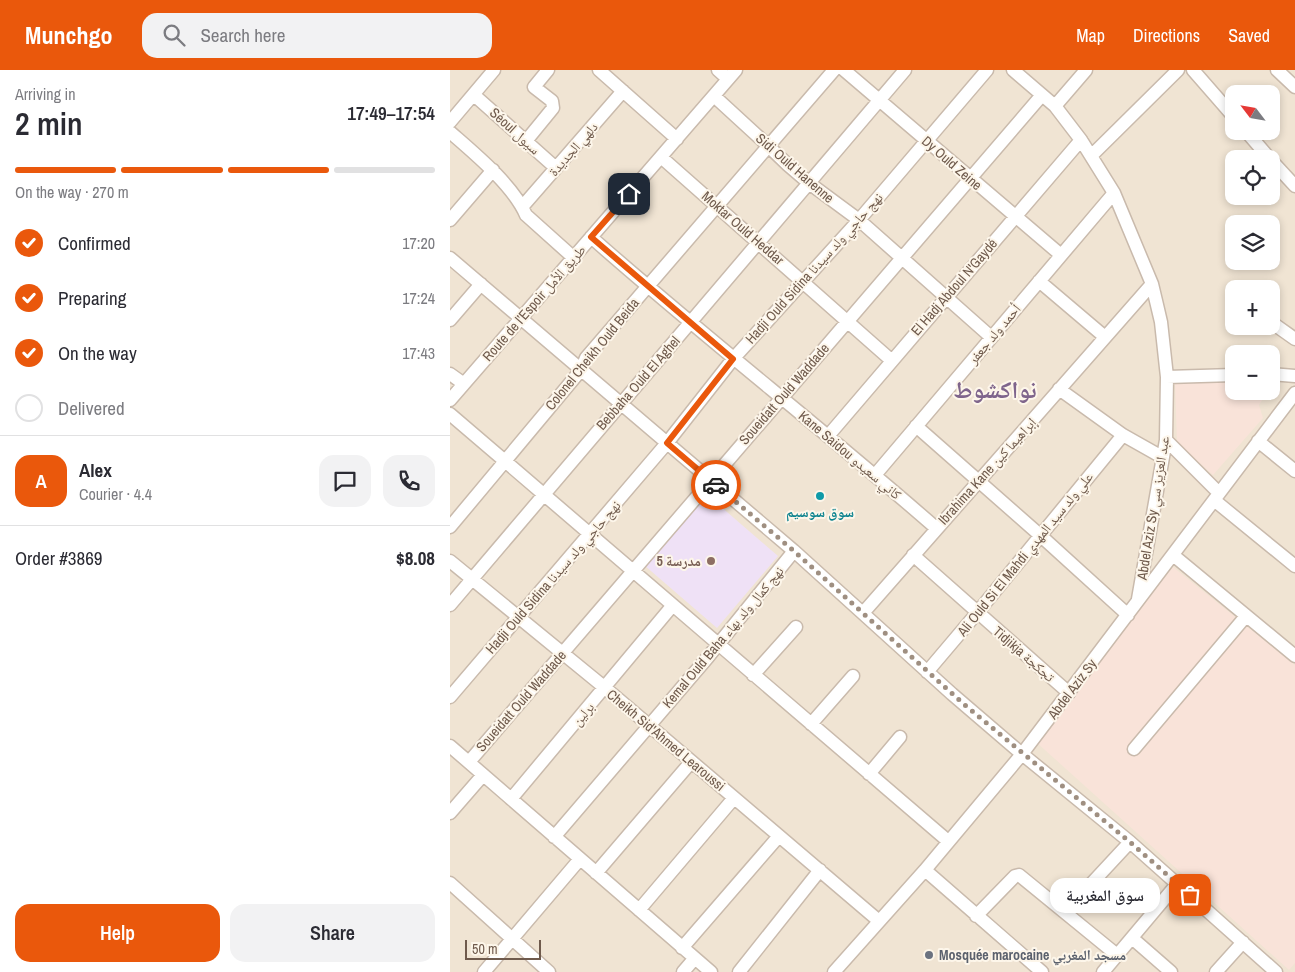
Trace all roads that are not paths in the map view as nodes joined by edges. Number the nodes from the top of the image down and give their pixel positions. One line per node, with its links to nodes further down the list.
1 (494, 70): 18 (street)
2 (548, 70): 28 (street)
3 (599, 70): 16 (street)
4 (718, 70): 14 (street)
5 (834, 70): 30 (street, Colonel Cheikh Ould Beida)
6 (844, 70): 20 (street, Dy Ould Zeine)
7 (905, 70): 20 (street, Bebbaha Ould El Aghel)
8 (987, 70): 29 (street, Hadji Ould Sidina نهج حاجي ولد سيدنا)
9 (1013, 70): 17 (street, Abdel Aziz Sy عبد العزيز سي)
10 (1086, 70): 21 (street)
11 (1178, 70): 32 (street)
12 (1193, 70): 22 (street)
13 (1277, 70): 15 (street)
14 (732, 74): 19 (street, Route de l’Espoir طريق الأمل)
15 (1295, 87)
16 (623, 91): 25 (street); 34 (street, دلهي الجديدة)
17 (1042, 94): 21 (street, Abdel Aziz Sy عبد العزيز سي); 37 (street, Soueidatt Ould Waddade)
18 (474, 95): 23 (street); 28 (street, Séoul سيول)
19 (714, 96): 25 (street, Route de l’Espoir طريق الأمل); 30 (street, Sidi Ould Hanenne)
20 (879, 100): 29 (street, Dy Ould Zeine); 39 (street, Bebbaha Ould El Aghel)
21 (1055, 106): 26 (street, Abdel Aziz Sy عبد العزيز سي)
22 (1225, 107)
23 (450, 122)
24 (450, 132): 36 (street)
25 (677, 139): 33 (street, Route de l’Espoir طريق الأمل)
26 (1081, 140): 32 (street, Abdel Aziz Sy عبد العزيز سي); 43 (street, El Hadj Abdoul N'Gaydé)
27 (1254, 140): 31 (street)
28 (526, 141): 34 (street, Séoul سيول)
29 (926, 141): 37 (street, Dy Ould Zeine); 45 (street, Hadji Ould Sidina نهج حاجي ولد سيدنا)
30 (769, 147): 39 (street, Sidi Ould Hanenne); 41 (street, Colonel Cheikh Ould Beida)
31 (1263, 150)
32 (1091, 156): 40 (street, Abdel Aziz Sy عبد العزيز سي)
33 (661, 157): 41 (street, Moktar Ould Heddar); 46 (street, Route de l’Espoir طريق الأمل)
34 (556, 168): 42 (street, دلهي الجديدة)
35 (1280, 168): 38 (street)
36 (493, 170): 42 (street); 44 (street)
37 (971, 179): 43 (street, Dy Ould Zeine); 51 (street, Soueidatt Ould Waddade)
38 (1293, 180)
39 (809, 183): 45 (street, Sidi Ould Hanenne); 47 (street, Bebbaha Ould El Aghel)
40 (1114, 192): 48 (street, أحمد ولد جعفر); 55 (street, Abdel Aziz Sy عبد العزيز سي)
41 (718, 206): 47 (street, Moktar Ould Heddar); 56 (street, Colonel Cheikh Ould Beida)
42 (522, 207): 50 (street)
43 (1015, 216): 48 (street, Dy Ould Zeine); 57 (street, El Hadj Abdoul N'Gaydé)
44 (450, 220)
45 (859, 220): 51 (street, Sidi Ould Hanenne); 52 (street, Hadji Ould Sidina نهج حاجي ولد سيدنا)
46 (591, 237): 50 (street, Route de l’Espoir طريق الأمل); 56 (street, Kane Saidou كاني سعيدو)
47 (758, 242): 52 (street, Moktar Ould Heddar); 61 (street, Bebbaha Ould El Aghel)
48 (1061, 255): 53 (street, أحمد ولد جعفر)
49 (450, 258): 54 (street)
50 (574, 258): 58 (street, Route de l’Espoir طريق الأمل)
51 (902, 259): 57 (street, Sidi Ould Hanenne); 60 (street, Soueidatt Ould Waddade)
52 (804, 281): 60 (street, Moktar Ould Heddar); 66 (street, Hadji Ould Sidina نهج حاجي ولد سيدنا)
53 (1039, 281): 63 (street, أحمد ولد جعفر); 64 (street)
54 (481, 284): 58 (street); 59 (street)
55 (1152, 284): 64 (street, Ibrahima Kane إبراهيما كين); 73 (street, Abdel Aziz Sy عبد العزيز سي)
56 (648, 287): 61 (street, Kane Saidou كاني سعيدو); 68 (street, Colonel Cheikh Ould Beida)
57 (946, 297): 63 (street, Sidi Ould Hanenne); 67 (street, El Hadj Abdoul N'Gaydé)
58 (521, 319): 68 (street); 74 (street, Route de l’Espoir طريق الأمل)
59 (450, 320)
60 (848, 321): 67 (street, Moktar Ould Heddar); 77 (street, Soueidatt Ould Waddade)
61 (690, 322): 66 (street, Kane Saidou كاني سعيدو); 79 (street, Bebbaha Ould El Aghel)
62 (1280, 328): 65 (street)
63 (991, 337): 81 (street, أحمد ولد جعفر)
64 (1105, 337): 75 (street, Ibrahima Kane إبراهيما كين)
65 (1295, 339)
66 (733, 359): 77 (street, Kane Saidou كاني سعيدو); 86 (street, Hadji Ould Sidina نهج حاجي ولد سيدنا)
67 (891, 360): 83 (street, El Hadj Abdoul N'Gaydé)
68 (581, 370): 79 (street); 88 (street, Colonel Cheikh Ould Beida)
69 (450, 374): 74 (street)
70 (1225, 375): 73 (street)
71 (1280, 375): 72 (street)
72 (1295, 376)
73 (1167, 377): 84 (street, Abdel Aziz Sy عبد العزيز سي)
74 (464, 384): 78 (street, Route de l’Espoir طريق الأمل)
75 (1059, 389): 82 (street); 92 (street, Ibrahima Kane إبراهيما كين)
76 (1295, 393): 85 (street, Abdel Aziz Sy)
77 (781, 397): 83 (street, Kane Saidou كاني سعيدو); 91 (street, Soueidatt Ould Waddade)
78 (450, 400)
79 (620, 404): 86 (street); 93 (street, Bebbaha Ould El Aghel)
80 (450, 414): 88 (street)
81 (916, 426): 90 (street, أحمد ولد جعفر); 92 (street)
82 (1123, 435): 87 (street); 98 (street, Ali Ould Si El Mahdi علي ولد سيد المهدي)
83 (828, 436): 90 (street, Kane Saidou كاني سعيدو)
84 (1166, 440): 87 (street, Abdel Aziz Sy عبد العزيز سي); 94 (street)
85 (1258, 440): 89 (street); 94 (street, Abdel Aziz Sy)
86 (667, 443): 91 (street); 97 (street, Hadji Ould Sidina نهج حاجي ولد سيدنا)
87 (1162, 457): 106 (street, Abdel Aziz Sy عبد العزيز سي)
88 (505, 461): 93 (street); 95 (street, Colonel Cheikh Ould Beida)
89 (1295, 470)
90 (875, 475): 96 (street, Kane Saidou كاني سعيدو)
91 (710, 480): 99 (street); 104 (street, Soueidatt Ould Waddade)
92 (978, 482): 96 (street, Ibrahima Kane إبراهيما كين); 98 (street)
93 (544, 494): 97 (street); 105 (street, Bebbaha Ould El Aghel)
94 (1217, 496): 101 (street, Abdel Aziz Sy); 103 (street)
95 (450, 526)
96 (936, 528): 100 (street, Ibrahima Kane إبراهيما كين)
97 (590, 533): 104 (street); 113 (street, Hadji Ould Sidina نهج حاجي ولد سيدنا)
98 (1041, 536): 110 (street, Ali Ould Si El Mahdi علي ولد سيد المهدي); 111 (street)
99 (794, 551): 109 (street); 115 (street, Kemal Ould Baha نهج كمال ولد بهاء)
100 (914, 555): 109 (street, Ibrahima Kane إبراهيما كين); 110 (street, Tidjikja تجكجة)
101 (1172, 555): 106 (street, Abdel Aziz Sy); 112 (street)
102 (450, 562): 105 (street, Cheikh Sid'Ahmed Learoussi)
103 (1295, 566)
104 (633, 570): 108 (street); 116 (street, Soueidatt Ould Waddade)
105 (472, 579): 107 (street, Bebbaha Ould El Aghel); 113 (street, Cheikh Sid'Ahmed Learoussi)
106 (1138, 601): 111 (street, Abdel Aziz Sy)
107 (450, 605)
108 (673, 605): 115 (street); 121 (street, برلين)
109 (863, 613): 118 (street)
110 (977, 614): 118 (street, Ali Ould Si El Mahdi علي ولد سيد المهدي); 122 (street, Tidjikja تجكجة)
111 (1128, 615): 122 (street, Abdel Aziz Sy)
112 (1246, 616): 117 (street); 128 (street)
113 (518, 617): 116 (street, Cheikh Sid'Ahmed Learoussi); 123 (street, Hadji Ould Sidina نهج حاجي ولد سيدنا)
114 (796, 626): 119 (street)
115 (718, 645): 119 (street); 125 (street, Kemal Ould Baha نهج كمال ولد بهاء)
116 (562, 653): 121 (street, Cheikh Sid'Ahmed Learoussi); 130 (street, Soueidatt Ould Waddade)
117 (1295, 656)
118 (927, 672): 129 (street)
119 (753, 675): 124 (street)
120 (853, 676): 124 (street)
121 (604, 687): 125 (street, Cheikh Sid'Ahmed Learoussi); 135 (street, برلين)
122 (1069, 693): 129 (street, Abdel Aziz Sy)
123 (450, 697)
124 (811, 724): 132 (street)
125 (649, 726): 131 (street, Cheikh Sid'Ahmed Learoussi); 138 (street, Kemal Ould Baha نهج كمال ولد بهاء)
126 (900, 737): 132 (street)
127 (450, 746): 130 (street)
128 (1134, 749)
129 (1022, 754): 139 (street, Abdel Aziz Sy); 140 (street)
130 (469, 762): 133 (street)
131 (691, 762): 134 (street, Cheikh Sid'Ahmed Learoussi); 144 (street)
132 (869, 774): 139 (street)
133 (483, 775): 135 (street); 136 (street)
134 (734, 798): 137 (street, Cheikh Sid'Ahmed Learoussi); 147 (street)
135 (512, 799): 138 (street)
136 (450, 813)
137 (779, 836): 142 (street, Cheikh Sid'Ahmed Learoussi); 154 (street)
138 (554, 837): 141 (street)
139 (948, 841): 143 (street, Abdel Aziz Sy)
140 (1130, 842): 146 (street); 148 (street)
141 (580, 859): 144 (street); 151 (street)
142 (820, 870): 150 (street, Cheikh Sid'Ahmed Learoussi); 161 (street)
143 (925, 870): 149 (street); 150 (street, Abdel Aziz Sy)
144 (596, 873): 147 (street)
145 (450, 883): 151 (street)
146 (1177, 884): 152 (street); 153 (street)
147 (639, 910): 154 (street)
148 (1065, 912): 149 (street); 155 (street)
149 (976, 916): 163 (street)
150 (879, 921): 162 (street, Abdel Aziz Sy)
151 (512, 938): 157 (street); 158 (street)
152 (1132, 938): 155 (street); 165 (street)
153 (1243, 942): 166 (street); 167 (street)
154 (682, 948): 156 (street)
155 (1117, 955): 164 (street)
156 (695, 958): 159 (street); 160 (street)
157 (484, 972)
158 (549, 972)
159 (682, 972)
160 (711, 972)
161 (739, 972)
162 (834, 972)
163 (1042, 972)
164 (1103, 972)
165 (1172, 972)
166 (1216, 972)
167 (1276, 972)

